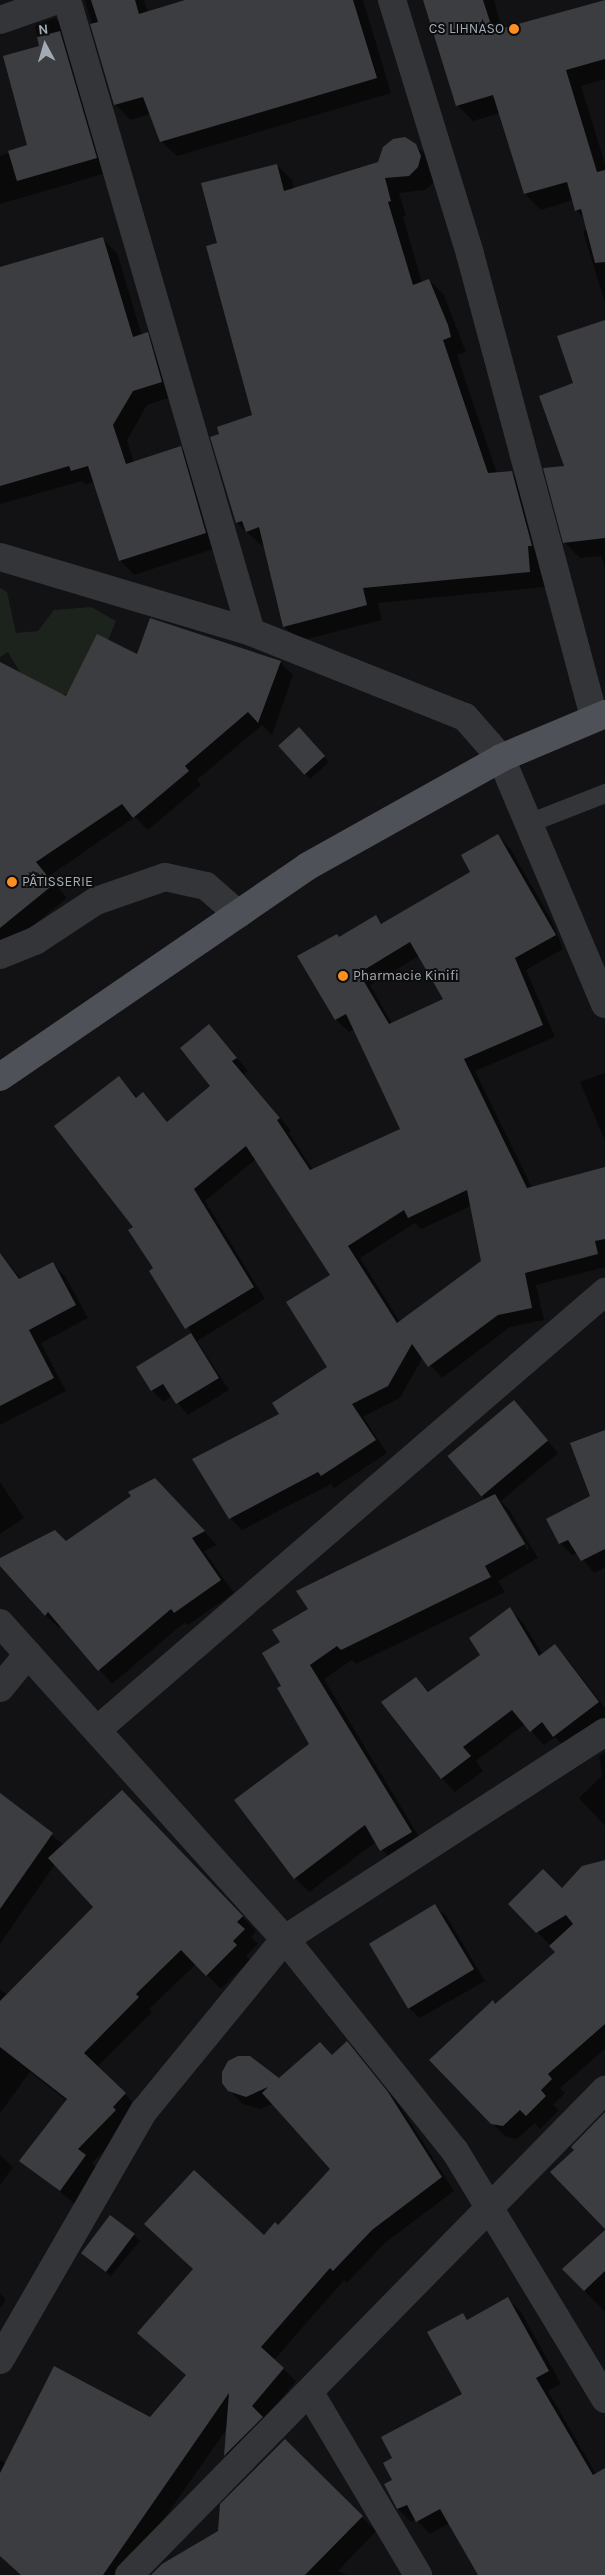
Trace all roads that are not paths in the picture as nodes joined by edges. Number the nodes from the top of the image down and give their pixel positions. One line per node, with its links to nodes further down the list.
1 (56, 0): 4 (street)
2 (67, 0): 6 (street)
3 (392, 0): 7 (street)
4 (0, 20)
5 (0, 557): 6 (street)
6 (251, 632): 8 (street)
7 (600, 716): 8 (main road)
8 (501, 758): 10 (street); 11 (main road)
9 (605, 793): 10 (lane)
10 (528, 823): 13 (street)
11 (238, 914): 12 (street); 14 (main road)
12 (0, 956)
13 (605, 1004)
14 (0, 1077)
15 (605, 1292): 19 (street)
16 (0, 1623): 17 (street)
17 (28, 1654): 18 (street); 19 (street)
18 (0, 1688)
19 (98, 1730): 21 (street)
20 (605, 1732): 21 (street)
21 (285, 1939): 23 (street); 24 (street)
22 (605, 2090): 23 (street)
23 (490, 2208): 25 (street); 26 (street)
24 (0, 2360)
25 (310, 2393): 27 (street); 28 (street)
26 (605, 2399)
27 (130, 2575)
28 (418, 2575)

